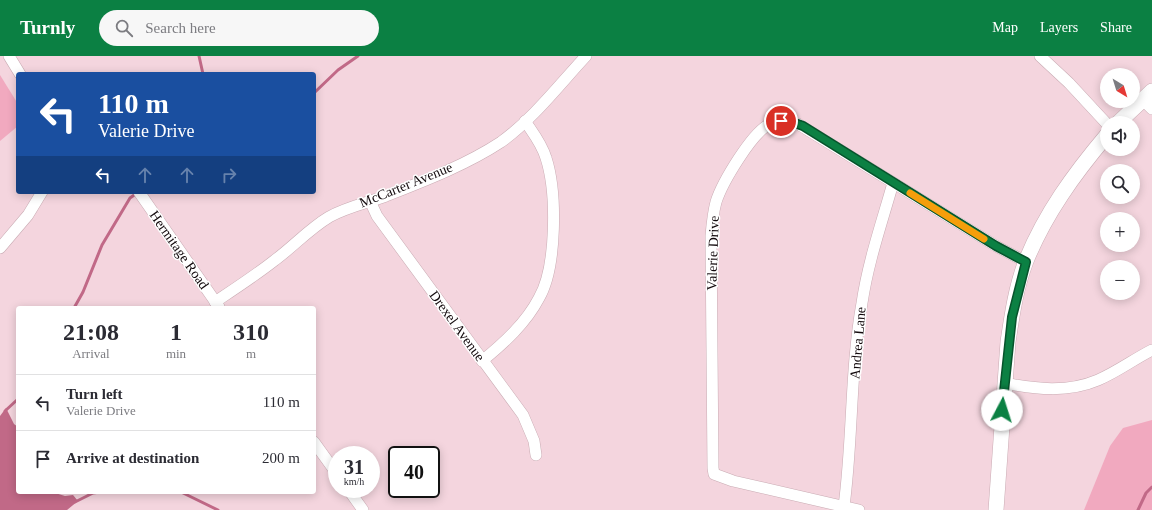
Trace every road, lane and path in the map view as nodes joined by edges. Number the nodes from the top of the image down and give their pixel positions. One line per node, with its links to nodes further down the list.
1 (9, 56): 4 (street)
2 (586, 56): 8 (street, McCarter Avenue)
3 (1040, 56): 6 (street)
4 (19, 72)
5 (1149, 100): 7 (street)
6 (1100, 116)
7 (1127, 116)
8 (525, 121): 13 (street, McCarter Avenue); 18 (street)
9 (1100, 144): 15 (street)
10 (893, 182): 15 (street, Valerie Drive); 24 (street, Andrea Lane); 24 (street, Valerie Drive)
11 (41, 194): 14 (street)
12 (140, 194): 16 (street, Hermitage Road)
13 (370, 201): 16 (street, McCarter Avenue); 18 (street, Drexel Avenue)
14 (0, 248)
15 (1026, 262): 19 (street)
16 (218, 305)
17 (1152, 350): 19 (street)
18 (482, 361): 21 (street, Drexel Avenue)
19 (1004, 383): 27 (street)
20 (316, 445): 22 (street)
21 (536, 455)
22 (328, 461)
23 (355, 498): 25 (street)
24 (844, 506): 26 (street, Valerie Drive)
25 (364, 510)
26 (859, 510)
27 (996, 510)

